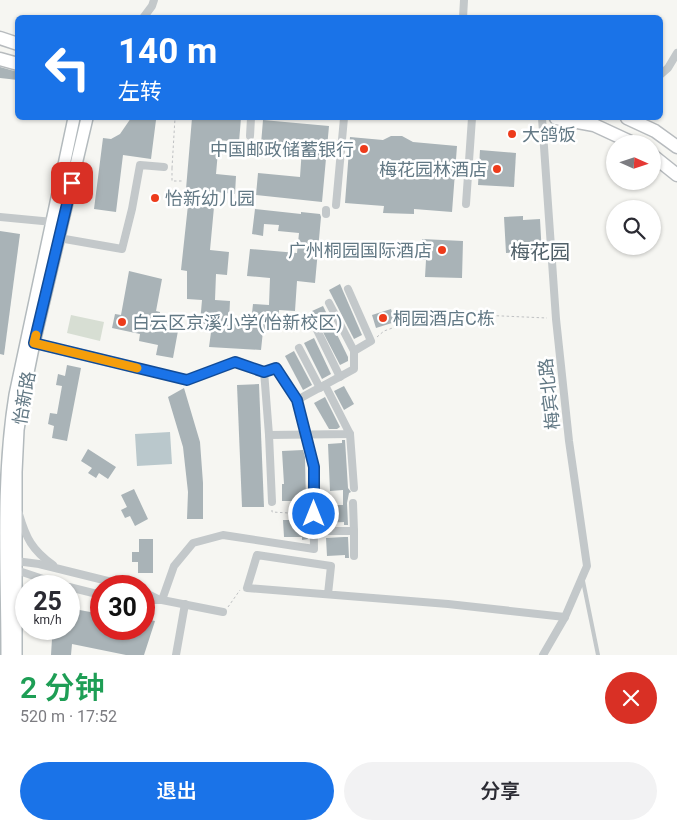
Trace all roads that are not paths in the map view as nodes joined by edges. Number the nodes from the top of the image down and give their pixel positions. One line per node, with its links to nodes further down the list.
1 (154, 0): 3 (street)
2 (464, 0): 4 (street)
3 (145, 15)
4 (463, 15)
5 (0, 38): 6 (highway)
6 (15, 43)
7 (677, 53): 10 (street)
8 (0, 59): 9 (highway)
9 (15, 63)
10 (663, 72)
11 (74, 120): 28 (main road, 怡新路)
12 (87, 120): 29 (main road, 怡新路)
13 (251, 120): 20 (street)
14 (344, 120): 26 (street)
15 (472, 120): 25 (street)
16 (542, 120): 55 (street, 梅宾北路)
17 (567, 120): 19 (highway)
18 (631, 120): 21 (highway)
19 (616, 135)
20 (250, 136)
21 (677, 147)
22 (661, 162): 24 (highway)
23 (164, 167): 29 (street)
24 (677, 175)
25 (466, 204)
26 (336, 205)
27 (0, 217): 28 (street)
28 (53, 222): 33 (main road, 怡新路)
29 (59, 238): 33 (main road, 怡新路)
30 (348, 289): 35 (street)
31 (329, 303): 35 (street)
32 (317, 330): 37 (street)
33 (30, 342): 36 (street); 46 (main road, 怡新路); 47 (main road, 怡新路)
34 (299, 348): 38 (street)
35 (354, 351): 37 (street)
36 (264, 372): 39 (street); 42 (street)
37 (340, 377): 38 (street)
38 (322, 387): 39 (street); 41 (street)
39 (297, 400): 40 (street)
40 (305, 433): 41 (street); 42 (street); 48 (street)
41 (350, 434): 43 (street)
42 (269, 435): 44 (street)
43 (354, 488)
44 (272, 502)
45 (353, 502): 49 (street)
46 (16, 504): 51 (main road, 怡新路); 52 (street)
47 (3, 513): 51 (main road, 怡新路)
48 (314, 531): 49 (street); 59 (street)
49 (354, 531): 50 (street)
50 (354, 556)
51 (13, 566): 52 (street); 53 (street); 61 (main road, 怡新路); 65 (main road, 怡新路)
52 (56, 568): 54 (street)
53 (36, 575)
54 (90, 576)
55 (582, 579): 63 (street, 梅宾北路); 69 (lane)
56 (328, 594): 56 (street); 63 (street)
57 (155, 597): 59 (street)
58 (155, 600): 59 (street)
59 (162, 600): 60 (street)
60 (185, 604): 62 (street); 67 (street)
61 (15, 611)
62 (223, 612)
63 (565, 617): 68 (street, 梅宾北路)
64 (16, 640): 66 (main road, 怡新路)
65 (7, 655)
66 (16, 655)
67 (176, 655)
68 (543, 655)
69 (598, 655)

